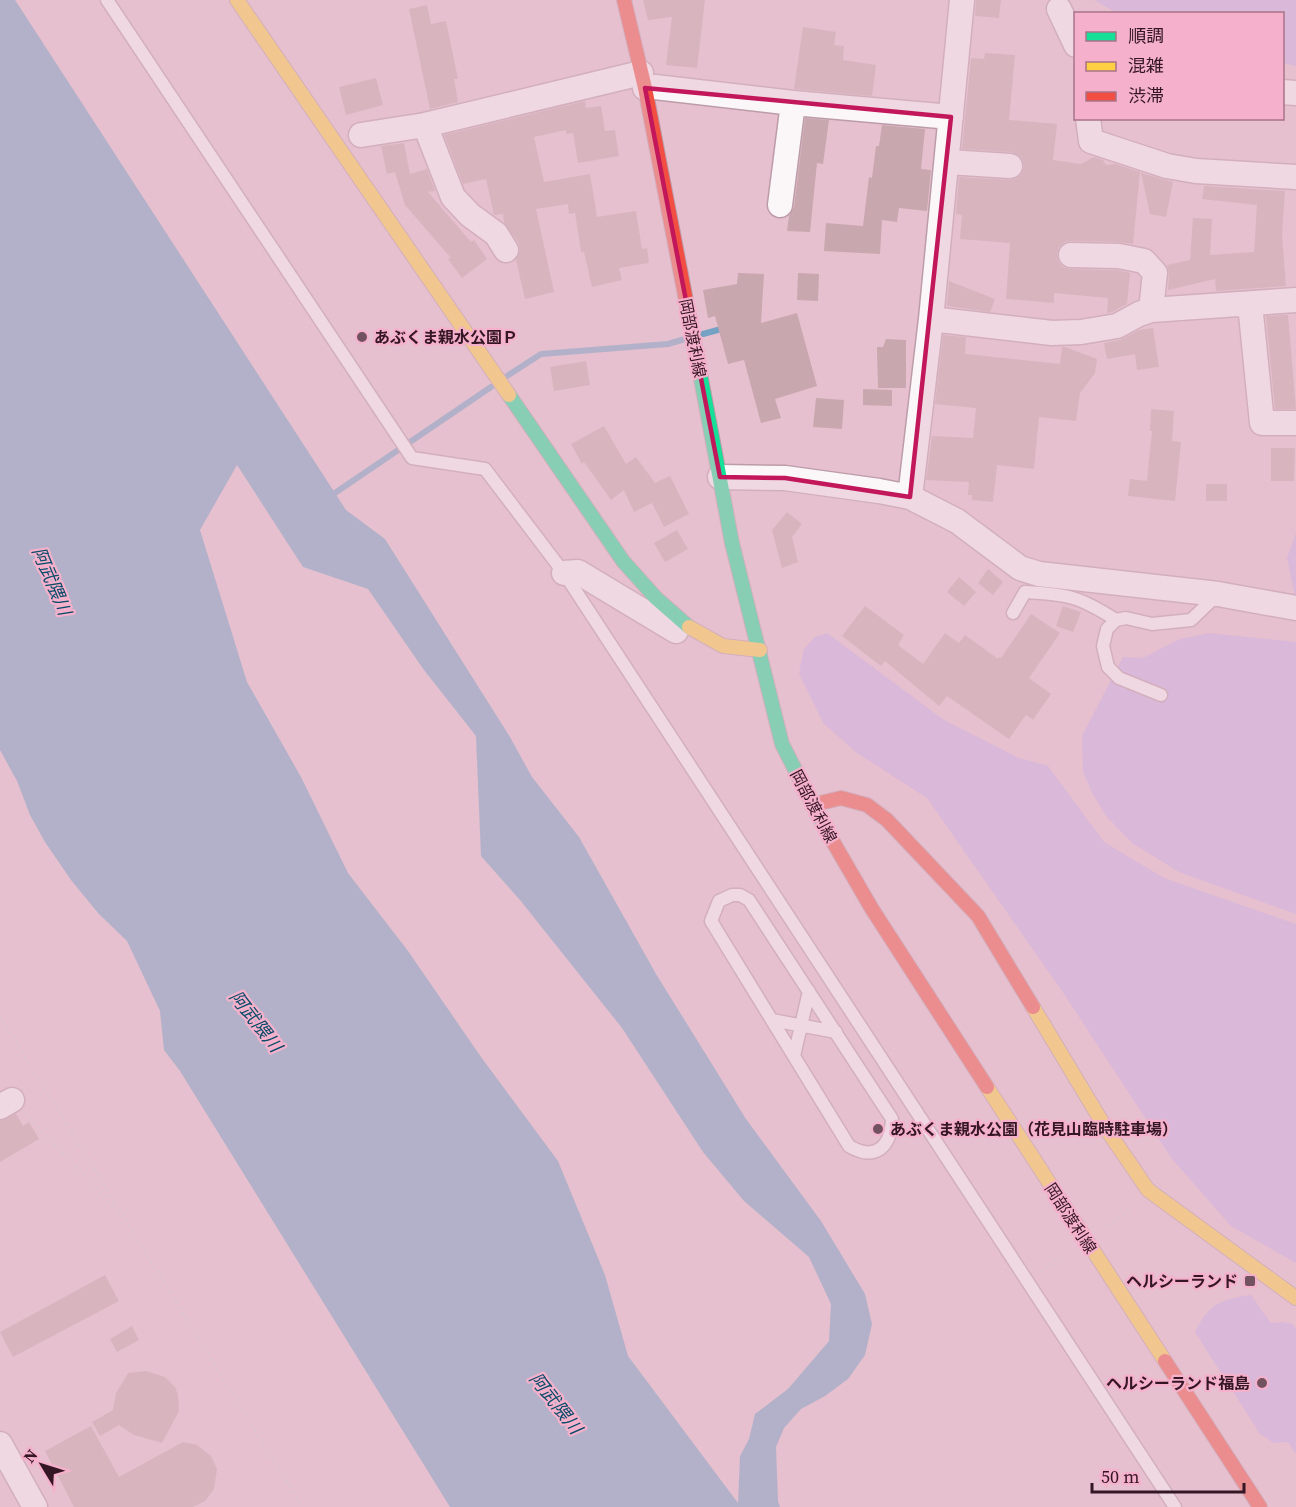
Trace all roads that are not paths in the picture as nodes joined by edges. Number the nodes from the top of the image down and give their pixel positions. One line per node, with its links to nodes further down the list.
1 (107, 0): 26 (lane)
2 (237, 0): 31 (main road)
3 (624, 0): 7 (main road, 岡部渡利線)
4 (962, 0): 9 (street)
5 (1061, 8): 6 (street)
6 (1074, 40)
7 (643, 81): 8 (street); 11 (street); 24 (main road, 岡部渡利線)
8 (793, 103): 9 (street); 16 (street)
9 (951, 117): 13 (street)
10 (1088, 120): 15 (street)
11 (425, 125): 12 (street); 17 (street)
12 (361, 135)
13 (948, 162): 14 (street); 22 (street)
14 (1010, 166)
15 (1296, 177)
16 (780, 205)
17 (506, 250)
18 (1071, 255): 21 (street)
19 (1296, 300): 20 (street)
20 (1250, 304): 21 (street); 23 (street)
21 (1151, 310): 22 (street)
22 (932, 319): 25 (street)
23 (1296, 423)
24 (720, 477): 25 (street); 32 (main road, 岡部渡利線)
25 (910, 497): 27 (street)
26 (564, 573): 31 (street); 43 (lane)
27 (1218, 594): 28 (street); 30 (lane)
28 (1296, 608)
29 (1013, 614): 30 (lane)
30 (1116, 620): 33 (lane)
31 (724, 646): 32 (main road)
32 (760, 650): 34 (main road, 岡部渡利線)
33 (1161, 695)
34 (812, 805): 40 (main road); 44 (main road, 岡部渡利線)
35 (809, 991): 36 (lane); 37 (lane); 38 (lane)
36 (772, 1020): 37 (lane); 39 (lane)
37 (801, 1025): 38 (lane); 39 (lane)
38 (836, 1032): 39 (lane)
39 (794, 1056)
40 (1296, 1298)
41 (0, 1444): 42 (street)
42 (35, 1507)
43 (1175, 1507)
44 (1260, 1507)

